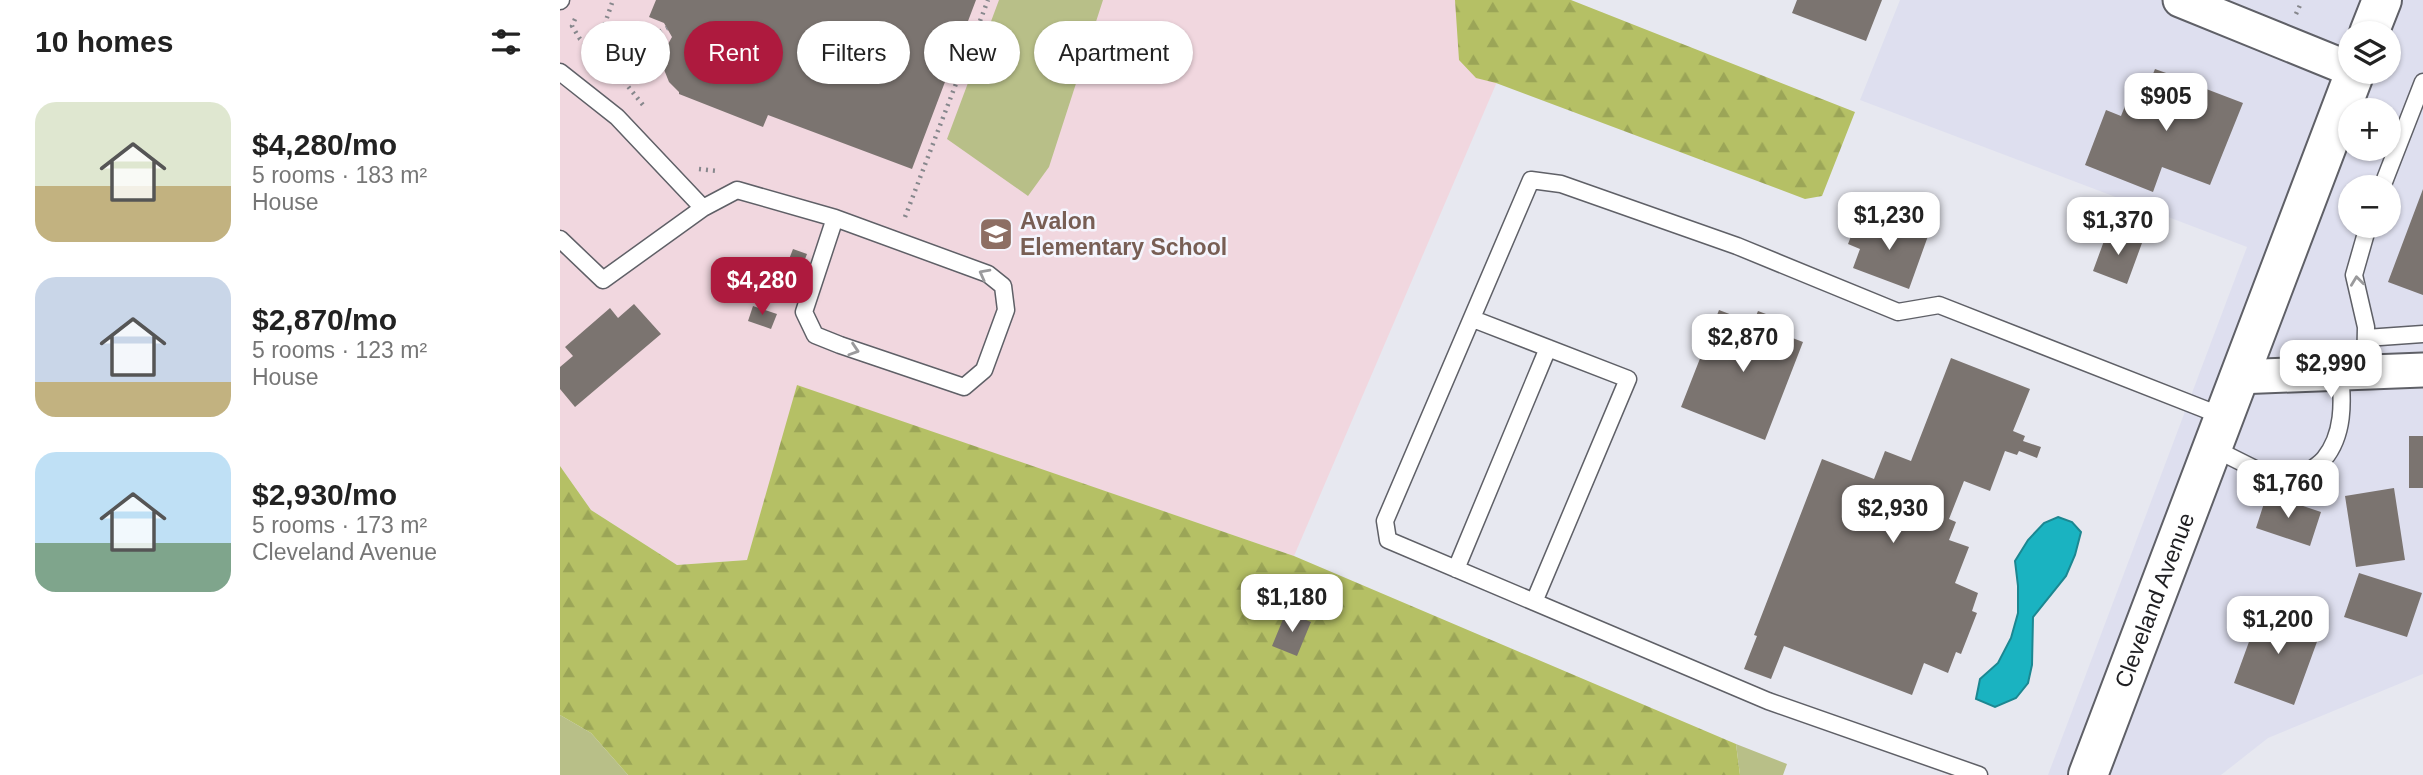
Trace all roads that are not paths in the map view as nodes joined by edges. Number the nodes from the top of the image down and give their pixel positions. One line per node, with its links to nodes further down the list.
1 (2180, 0): 4 (street)
2 (2382, 0): 3 (main road)
3 (2374, 21)
4 (2338, 64)
5 (560, 72): 9 (lane)
6 (2423, 82): 8 (lane)
7 (2347, 84): 19 (main road, Cleveland Avenue)
8 (2387, 175)
9 (703, 208): 10 (lane); 12 (lane)
10 (835, 218): 10 (lane, one-way to 10)
11 (2365, 238): 15 (lane, one-way to 11)
12 (560, 239)
13 (1473, 319): 16 (lane); 20 (lane); 21 (lane)
14 (2423, 334): 15 (lane)
15 (2366, 338): 18 (lane)
16 (1548, 348): 21 (lane); 22 (lane)
17 (2423, 370): 18 (street)
18 (2353, 372): 19 (street); 20 (lane)
19 (2237, 377): 20 (main road, Cleveland Avenue)
20 (2217, 431): 24 (main road, Cleveland Avenue)
21 (1456, 569): 22 (lane)
22 (1534, 602): 23 (lane)
23 (1979, 775)
24 (2088, 775)

